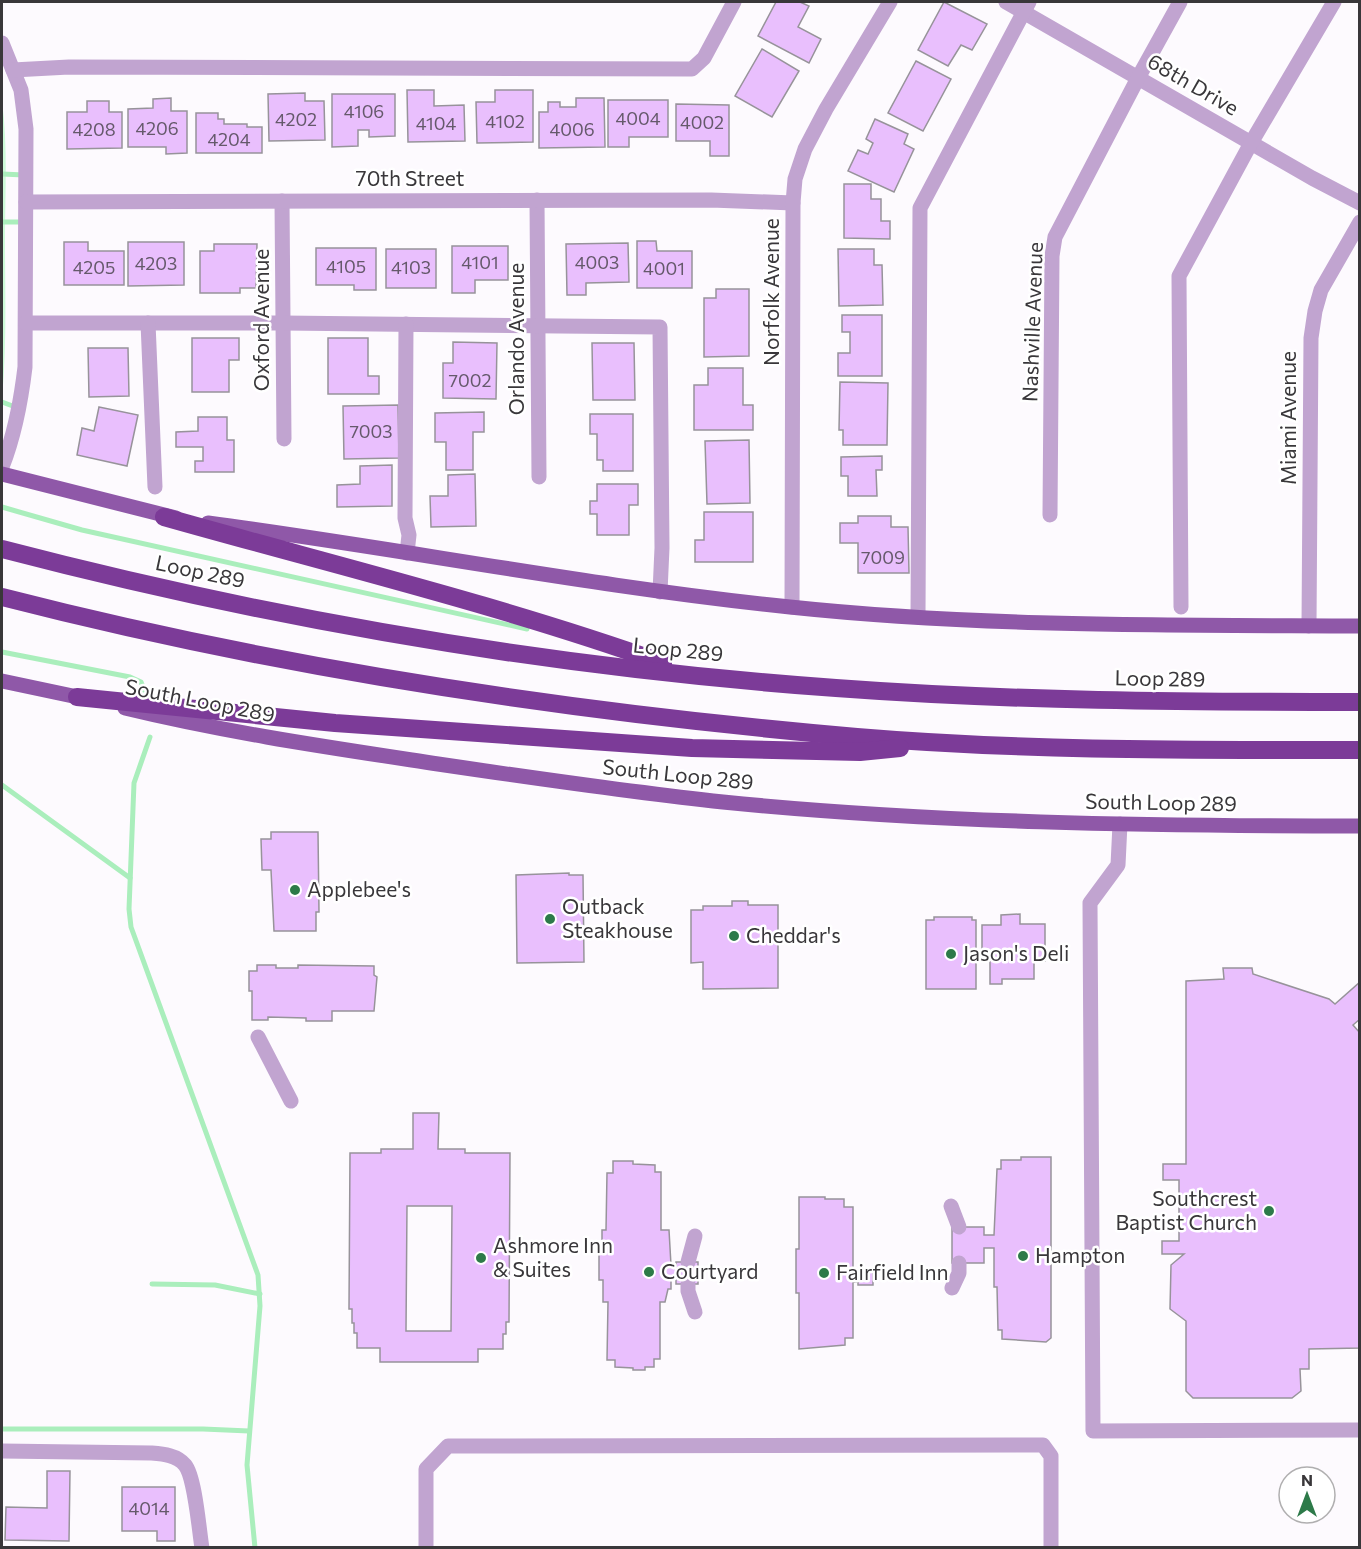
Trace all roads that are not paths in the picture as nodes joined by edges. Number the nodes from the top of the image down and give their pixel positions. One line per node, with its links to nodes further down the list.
1 (734, 2): 8 (street)
2 (890, 2): 15 (street, Norfolk Avenue)
3 (1006, 2): 6 (street, 68th Drive)
4 (1180, 2): 9 (street, Nashville Avenue)
5 (1334, 2): 10 (street)
6 (1027, 7): 9 (street, 68th Drive); 35 (street)
7 (2, 43): 8 (street)
8 (13, 70): 13 (street)
9 (1138, 78): 10 (street, 68th Drive); 27 (street, Nashville Avenue)
10 (1251, 143): 14 (street, 68th Drive); 33 (street)
11 (537, 200): 12 (street, 70th Street); 15 (street, 70th Street); 21 (street, Orlando Avenue)
12 (282, 201): 13 (street, 70th Street); 19 (street, Oxford Avenue)
13 (26, 202): 17 (street)
14 (1359, 203)
15 (793, 204): 34 (street, Norfolk Avenue)
16 (1359, 222): 36 (street, Miami Avenue)
17 (26, 323): 18 (street); 23 (street)
18 (148, 323): 19 (street); 26 (street)
19 (283, 323): 20 (street); 22 (street, Oxford Avenue)
20 (406, 324): 21 (street); 30 (street)
21 (539, 326): 25 (street, Orlando Avenue); 31 (street)
22 (284, 439)
23 (2, 466)
24 (2, 474): 28 (main road)
25 (539, 477)
26 (155, 488)
27 (1050, 515)
28 (164, 517): 30 (main road); 38 (highway)
29 (2, 549): 38 (highway, Loop 289)
30 (407, 553): 31 (main road)
31 (660, 592): 34 (main road)
32 (2, 597): 42 (highway)
33 (1181, 607)
34 (792, 608): 35 (main road)
35 (918, 617): 36 (main road)
36 (1309, 626): 37 (main road)
37 (1359, 626)
38 (696, 675): 41 (highway, Loop 289)
39 (2, 681): 40 (main road, South Loop 289)
40 (77, 697): 42 (highway); 44 (main road, South Loop 289)
41 (1359, 702)
42 (954, 742): 43 (highway)
43 (1359, 750)
44 (1119, 824): 45 (main road, South Loop 289); 56 (street)
45 (1359, 826)
46 (258, 1037): 47 (street)
47 (291, 1101)
48 (951, 1206): 49 (street)
49 (959, 1227)
50 (694, 1236): 51 (street)
51 (687, 1262)
52 (959, 1263): 54 (street)
53 (687, 1284): 55 (street)
54 (952, 1288)
55 (695, 1311)
56 (1359, 1430)
57 (2, 1451): 58 (street)
58 (202, 1548)
59 (426, 1548): 60 (street)
60 (1051, 1548)

